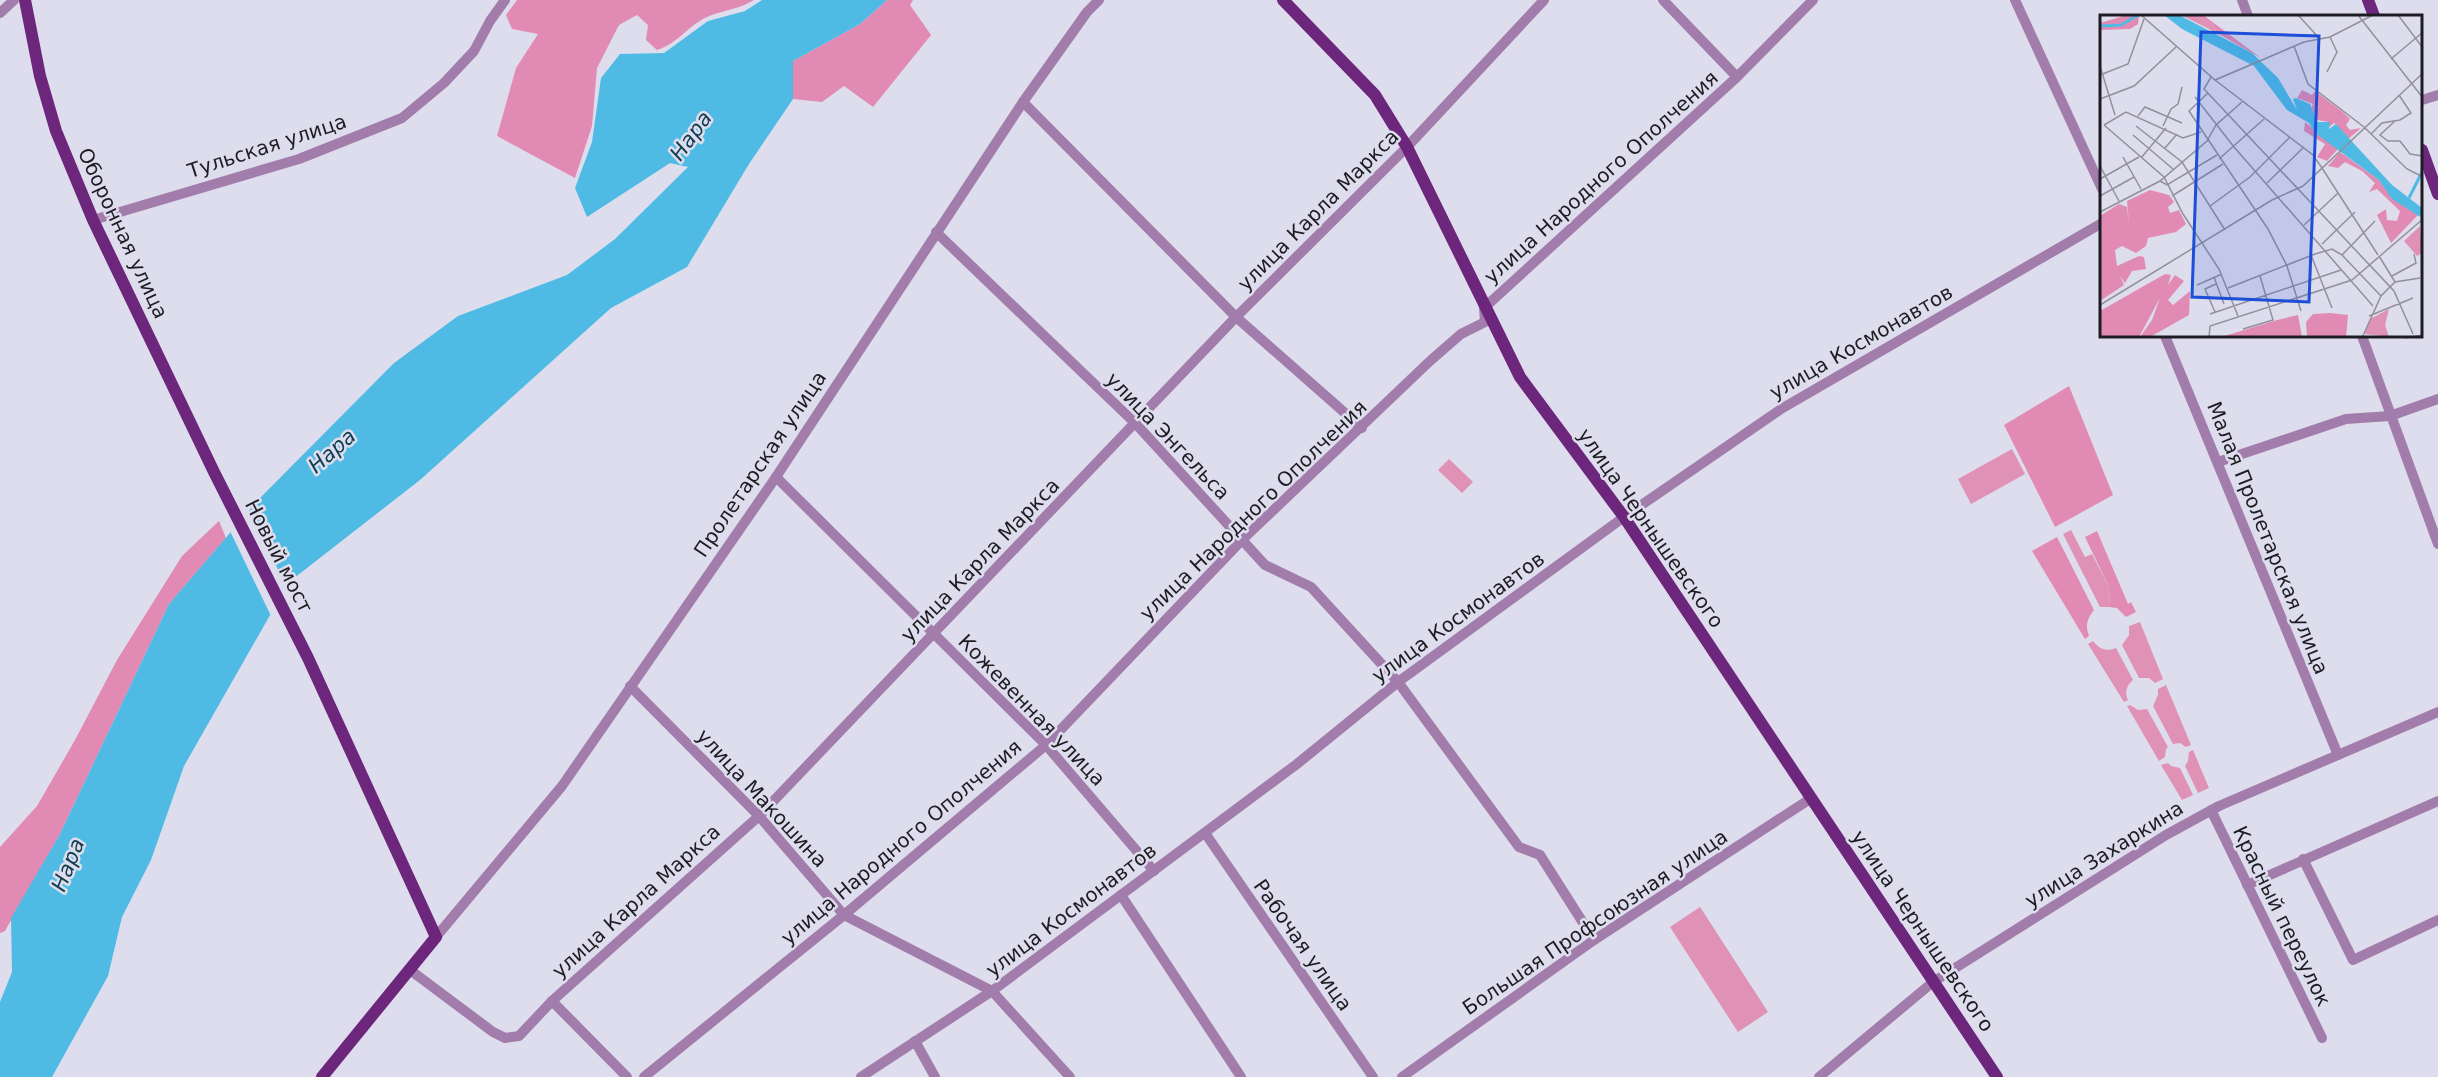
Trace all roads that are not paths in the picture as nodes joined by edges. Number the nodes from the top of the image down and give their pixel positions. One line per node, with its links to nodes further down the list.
1 (14, 0): 12 (street)
2 (25, 0): 23 (main road, Оборонная улица)
3 (505, 0): 23 (street, Тульская улица)
4 (1099, 0): 18 (street, Пролетарская улица)
5 (1282, 0): 19 (main road, улица Чернышевского)
6 (1544, 0): 19 (street, улица Карла Маркса)
7 (1663, 0): 15 (street)
8 (1813, 0): 15 (street, улица Народного Ополчения)
9 (2015, 0): 21 (street)
10 (2242, 0): 13 (street)
11 (2368, 0): 14 (main road)
12 (0, 13)
13 (2248, 15)
14 (2373, 15)
15 (1737, 77): 26 (street, улица Народного Ополчения)
16 (2438, 95): 17 (street)
17 (2423, 99)
18 (1023, 102): 25 (street, Пролетарская улица); 27 (street)
19 (1407, 147): 26 (main road, улица Чернышевского); 27 (street, улица Карла Маркса)
20 (2423, 155): 22 (main road)
21 (2100, 185)
22 (2438, 194)
23 (93, 219): 35 (main road, Оборонная улица)
24 (2100, 224): 37 (street, улица Космонавтов)
25 (936, 232): 32 (street, улица Энгельса); 36 (street, Пролетарская улица)
26 (1484, 308): 33 (street, улица Народного Ополчения); 37 (main road, улица Чернышевского)
27 (1236, 317): 32 (street, улица Карла Маркса); 33 (street)
28 (2166, 338): 34 (street, Малая Пролетарская улица)
29 (2363, 338): 31 (street)
30 (2438, 399): 31 (street)
31 (2390, 416): 34 (street); 39 (street)
32 (1136, 424): 38 (street, улица Энгельса); 40 (street, улица Карла Маркса)
33 (1362, 428): 38 (street, улица Народного Ополчения)
34 (2218, 462): 45 (street, Малая Пролетарская улица)
35 (214, 472): 57 (main road, Новый мост)
36 (776, 477): 40 (street, Кожевенная улица); 42 (street, Пролетарская улица)
37 (1624, 517): 41 (street, улица Космонавтов); 46 (main road, улица Чернышевского)
38 (1242, 540): 41 (street, улица Энгельса); 44 (street, улица Народного Ополчения)
39 (2438, 544)
40 (934, 634): 44 (street, Кожевенная улица); 49 (street, улица Карла Маркса)
41 (1398, 682): 50 (street, улица Космонавтов); 58 (street, улица Энгельса)
42 (630, 686): 49 (street, улица Макошина); 57 (street, Пролетарская улица)
43 (2438, 712): 45 (street, улица Захаркина)
44 (1046, 745): 52 (street, Кожевенная улица); 55 (street, улица Народного Ополчения)
45 (2338, 755): 48 (street, улица Захаркина)
46 (1810, 799): 58 (street, Большая Профсоюзная улица); 60 (main road, улица Чернышевского)
47 (2438, 801): 51 (street)
48 (2211, 810): 53 (street, Красный переулок); 60 (street, улица Захаркина)
49 (759, 816): 55 (street, улица Макошина); 62 (street, улица Карла Маркса)
50 (1204, 833): 52 (street, улица Космонавтов); 72 (street, Рабочая улица)
51 (2303, 859): 53 (street); 56 (street)
52 (1154, 871): 54 (street, улица Космонавтов)
53 (2247, 885): 63 (street, Красный переулок)
54 (1121, 895): 61 (street, улица Космонавтов); 71 (street)
55 (844, 915): 61 (street, улица Макошина); 67 (street, улица Народного Ополчения)
56 (2438, 920)
57 (436, 937): 59 (main road)
58 (1594, 940): 73 (street, Большая Профсоюзная улица)
59 (410, 970): 62 (street, улица Карла Маркса); 65 (main road)
60 (1933, 982): 74 (street, улица Захаркина); 75 (main road, улица Чернышевского)
61 (992, 991): 64 (street, улица Космонавтов); 70 (street, улица Макошина)
62 (552, 1001): 66 (street)
63 (2322, 1038)
64 (915, 1041): 68 (street, улица Космонавтов); 69 (street)
65 (322, 1077)
66 (627, 1077)
67 (644, 1077)
68 (861, 1077)
69 (935, 1077)
70 (1070, 1077)
71 (1241, 1077)
72 (1372, 1077)
73 (1402, 1077)
74 (1819, 1077)
75 (1998, 1077)

